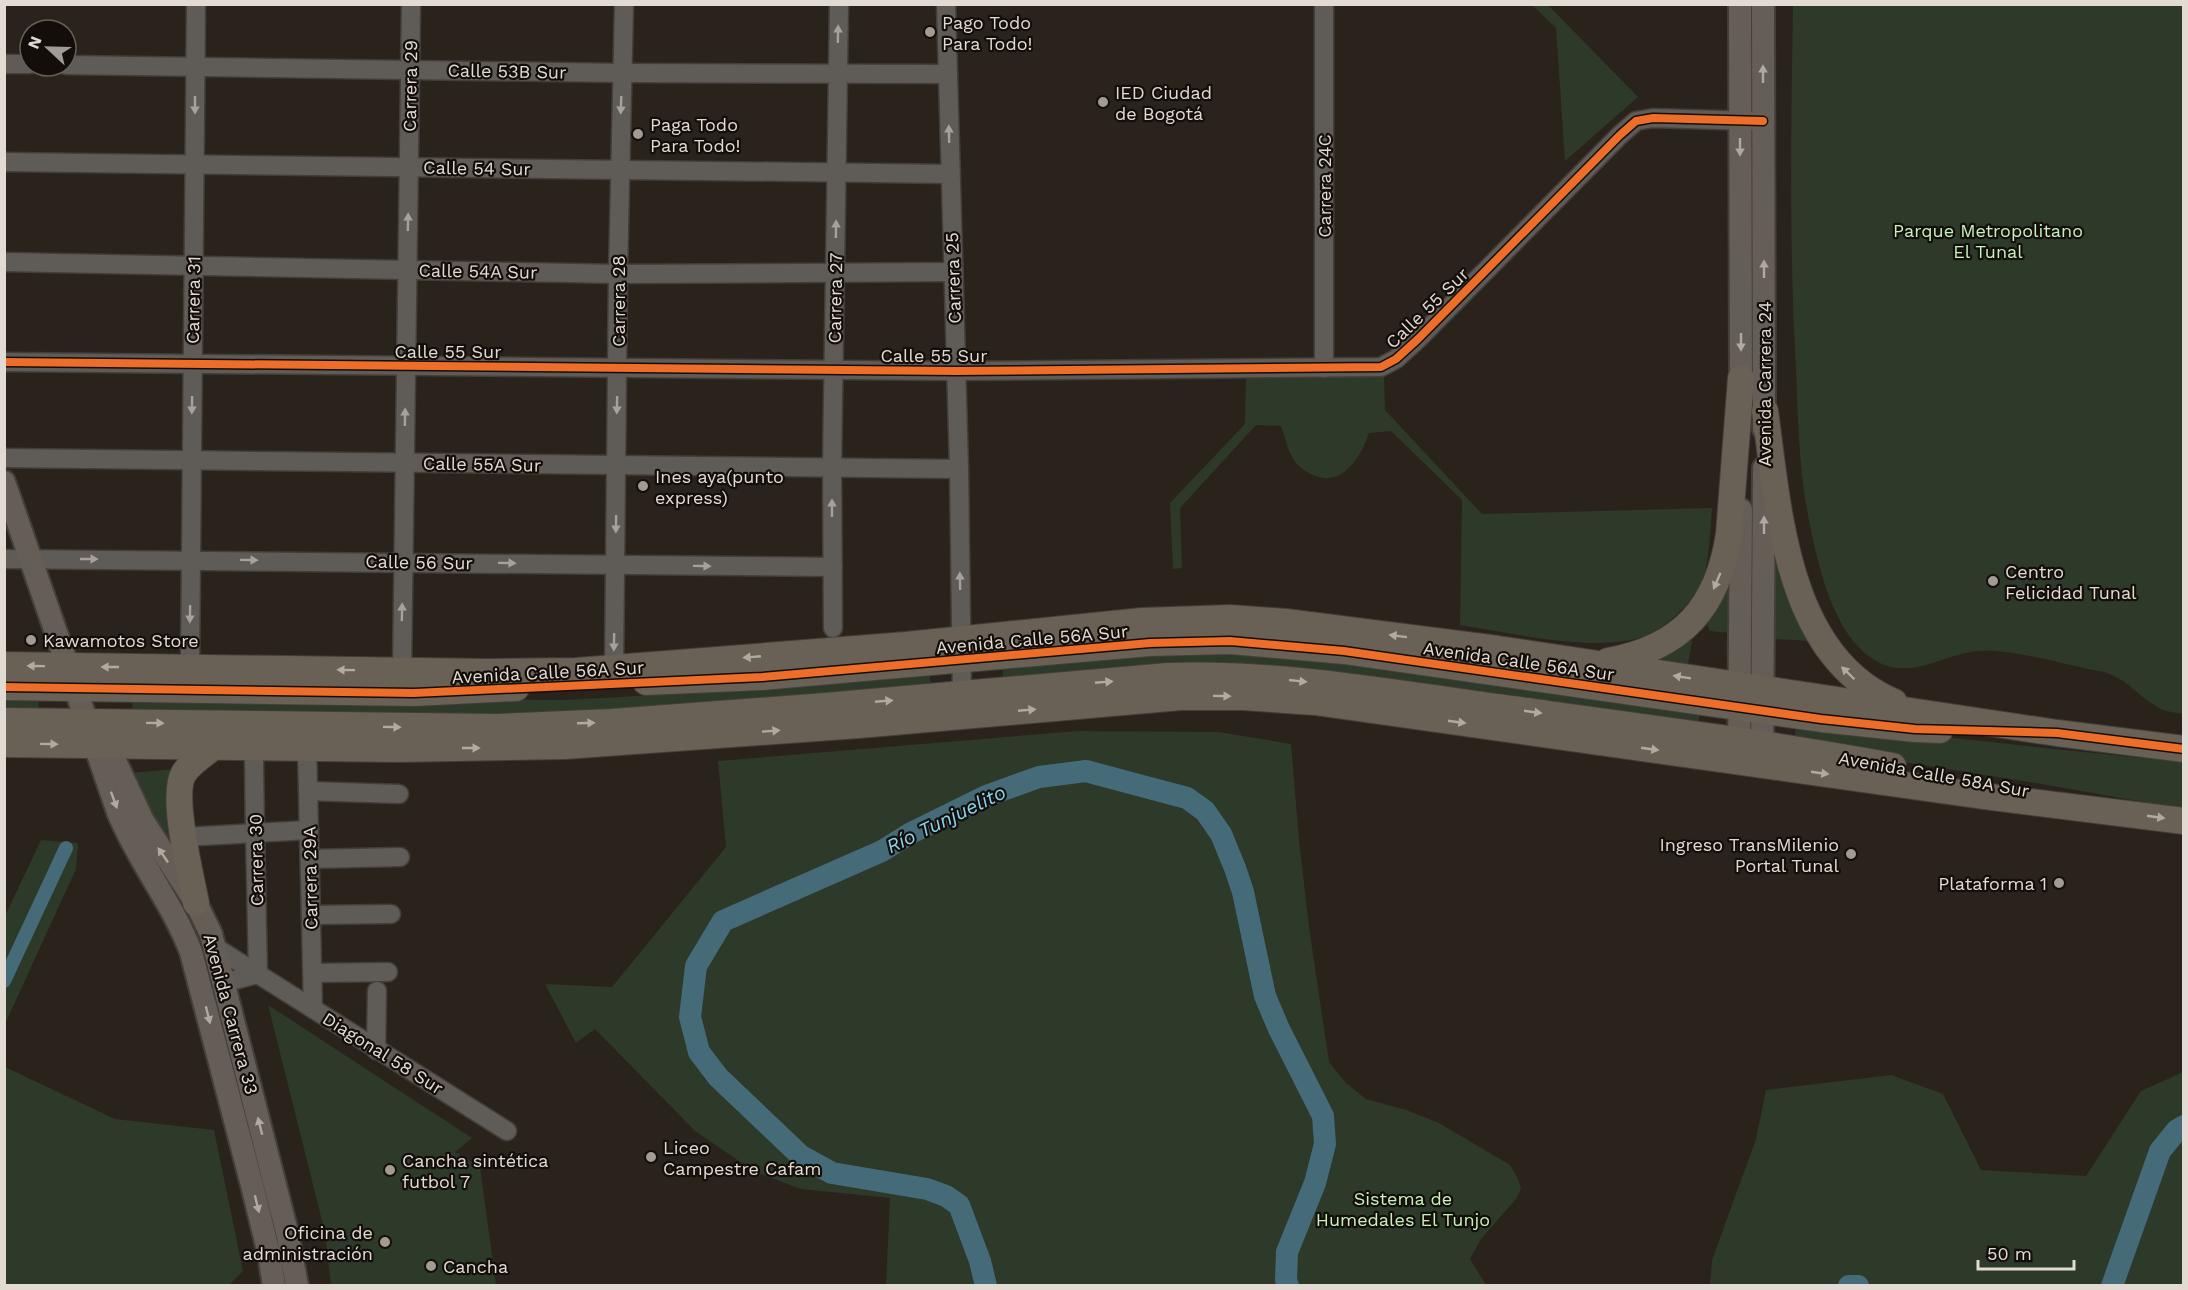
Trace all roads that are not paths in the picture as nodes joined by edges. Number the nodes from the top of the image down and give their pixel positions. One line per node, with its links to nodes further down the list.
1 (196, 4): 10 (street, Carrera 31)
2 (411, 4): 11 (street, Carrera 29)
3 (624, 4): 12 (street, Carrera 28)
4 (838, 4): 13 (street, Carrera 27, one-way to 4)
5 (946, 4): 14 (street, Carrera 25)
6 (1740, 4): 15 (main road, Avenida Carrera 24)
7 (1763, 4): 16 (main road, Avenida Carrera 24, one-way to 7)
8 (1329, 9): 33 (street, Carrera 24C)
9 (78, 65): 10 (street, Calle 53B Sur)
10 (196, 66): 11 (street, Calle 53B Sur); 18 (street, Carrera 31, one-way to 18)
11 (410, 69): 12 (street, Calle 53B Sur); 19 (street, Carrera 29)
12 (622, 73): 13 (street, Calle 53B Sur); 20 (street, Carrera 28, one-way to 20)
13 (838, 74): 14 (street, Calle 53B Sur); 21 (street, Carrera 27)
14 (948, 74): 22 (street, Carrera 25, one-way to 14)
15 (1740, 120): 16 (street, Calle 55 Sur); 33 (street, Calle 55 Sur); 36 (main road, Avenida Carrera 24, one-way to 36)
16 (1763, 121): 37 (main road, Avenida Carrera 24, one-way to 16)
17 (4, 162): 18 (street, Calle 54 Sur)
18 (195, 165): 19 (street, Calle 54 Sur); 24 (street, Carrera 31)
19 (408, 168): 20 (street, Calle 54 Sur); 25 (street, Carrera 29, one-way to 19)
20 (620, 170): 21 (street, Calle 54 Sur); 28 (street, Carrera 28)
21 (836, 173): 22 (street, Calle 54 Sur); 27 (street, Carrera 27, one-way to 21)
22 (950, 174): 26 (street, Carrera 25)
23 (4, 262): 24 (street, Calle 54A Sur)
24 (194, 266): 25 (street, Calle 54A Sur); 30 (street, Carrera 31)
25 (407, 270): 28 (street, Calle 54A Sur); 31 (street, Carrera 29)
26 (952, 272): 27 (street, Calle 54A Sur); 35 (street, Carrera 25)
27 (835, 273): 28 (street, Calle 54A Sur); 34 (street, Carrera 27)
28 (618, 274): 32 (street, Carrera 28)
29 (4, 363): 30 (street, Calle 55 Sur)
30 (193, 364): 31 (street, Calle 55 Sur); 39 (street, Carrera 31, one-way to 39)
31 (406, 366): 32 (street, Calle 55 Sur); 40 (street, Carrera 29, one-way to 31)
32 (618, 367): 34 (street, Calle 55 Sur); 41 (street, Carrera 28, one-way to 41)
33 (1324, 368): 35 (street, Calle 55 Sur)
34 (834, 370): 35 (street, Calle 55 Sur); 42 (street, Carrera 27)
35 (956, 370): 43 (street, Carrera 25)
36 (1741, 378): 56 (highway, one-way to 56); 67 (main road, Avenida Carrera 24)
37 (1765, 411): 67 (main road, Avenida Carrera 24, one-way to 37); 71 (highway, one-way to 37)
38 (4, 458): 39 (street, Calle 55A Sur)
39 (192, 460): 40 (street, Calle 55A Sur); 47 (street, Carrera 31)
40 (405, 463): 41 (street, Calle 55A Sur); 48 (street, Carrera 29)
41 (617, 466): 42 (street, Calle 55A Sur); 49 (street, Carrera 28, one-way to 49)
42 (832, 468): 43 (street, Calle 55A Sur); 50 (street, Carrera 27, one-way to 42)
43 (959, 469): 54 (street, Carrera 25, one-way to 43)
44 (4, 482): 46 (main road, Avenida Carrera 33)
45 (4, 559): 46 (street, Calle 56 Sur)
46 (31, 559): 47 (street, Calle 56 Sur, one-way to 47); 63 (main road, Avenida Carrera 33)
47 (191, 560): 48 (street, Calle 56 Sur, one-way to 48); 58 (street, Carrera 31, one-way to 58)
48 (403, 562): 49 (street, Calle 56 Sur, one-way to 49); 61 (street, Carrera 29, one-way to 48)
49 (615, 565): 50 (street, Calle 56 Sur, one-way to 50); 60 (street, Carrera 28, one-way to 60)
50 (832, 567): 52 (street, Carrera 27)
51 (1156, 620): 53 (highway); 54 (highway, Avenida Calle 56A Sur); 56 (highway, Avenida Calle 56A Sur, one-way to 51)
52 (833, 628)
53 (1211, 641): 54 (highway, Avenida Calle 56A Sur); 67 (highway, Avenida Calle 56A Sur)
54 (961, 650): 55 (highway, Avenida Calle 56A Sur); 62 (highway, Avenida Calle 56A Sur); 66 (street, Carrera 25)
55 (810, 652): 60 (highway, Avenida Calle 56A Sur, one-way to 60); 62 (highway)
56 (1580, 662): 67 (highway, Avenida Calle 56A Sur, one-way to 56)
57 (4, 665): 63 (highway, Avenida Calle 56A Sur, one-way to 57)
58 (190, 668): 59 (highway, Avenida Calle 56A Sur); 63 (highway, Avenida Calle 56A Sur, one-way to 63)
59 (278, 669): 61 (highway, Avenida Calle 56A Sur, one-way to 59); 65 (highway)
60 (614, 669): 61 (highway, Avenida Calle 56A Sur)
61 (402, 670)
62 (762, 677): 65 (highway, Avenida Calle 56A Sur)
63 (73, 681): 64 (highway, Avenida Calle 56A Sur); 65 (highway, Avenida Calle 56A Sur); 74 (main road, Avenida Carrera 33)
64 (4, 687)
65 (337, 692)
66 (962, 694): 68 (highway, one-way to 68); 70 (highway, one-way to 66)
67 (1751, 698): 71 (highway); 75 (highway, Avenida Calle 56A Sur); 83 (main road, Avenida Carrera 24)
68 (1439, 699): 69 (highway); 83 (highway, one-way to 83)
69 (1381, 711): 76 (highway, one-way to 69); 83 (highway, one-way to 83)
70 (753, 712): 73 (highway, one-way to 70); 76 (highway)
71 (1917, 712): 75 (highway)
72 (4, 721): 74 (highway)
73 (324, 726): 74 (highway, one-way to 73); 81 (highway)
74 (96, 733): 77 (highway, one-way to 74); 78 (highway); 92 (main road, Avenida Carrera 33)
75 (2057, 733): 82 (highway)
76 (671, 739): 81 (highway, one-way to 76)
77 (4, 744)
78 (216, 746): 79 (highway); 89 (highway)
79 (256, 746): 80 (highway); 88 (street, Carrera 30)
80 (307, 747): 81 (highway); 84 (street, Carrera 29A)
81 (370, 747)
82 (2184, 749)
83 (1751, 753): 86 (highway, Avenida Calle 58A Sur, one-way to 86)
84 (308, 791): 85 (street); 87 (street, Carrera 29A)
85 (399, 794)
86 (2184, 821)
87 (309, 830): 88 (street); 91 (street, Carrera 29A)
88 (255, 834): 89 (street); 98 (street, Carrera 30)
89 (184, 837): 92 (highway)
90 (399, 857): 91 (street)
91 (310, 859): 94 (street, Carrera 29A)
92 (186, 910): 95 (main road, Avenida Carrera 33); 100 (main road, Avenida Carrera 33)
93 (391, 914): 94 (street)
94 (310, 915): 97 (street, Carrera 29A)
95 (214, 946): 98 (street, Diagonal 58 Sur); 99 (main road, Avenida Carrera 33)
96 (388, 972): 97 (street)
97 (312, 973): 102 (street, Carrera 29A)
98 (258, 974): 99 (street); 102 (street, Diagonal 58 Sur)
99 (224, 983): 100 (main road); 106 (main road, Avenida Carrera 33, one-way to 99)
100 (202, 989): 105 (main road, Avenida Carrera 33, one-way to 105)
101 (377, 991): 103 (street)
102 (313, 1009): 103 (street, Diagonal 58 Sur)
103 (376, 1050): 104 (street, Diagonal 58 Sur)
104 (507, 1131)
105 (273, 1280)
106 (297, 1286)

